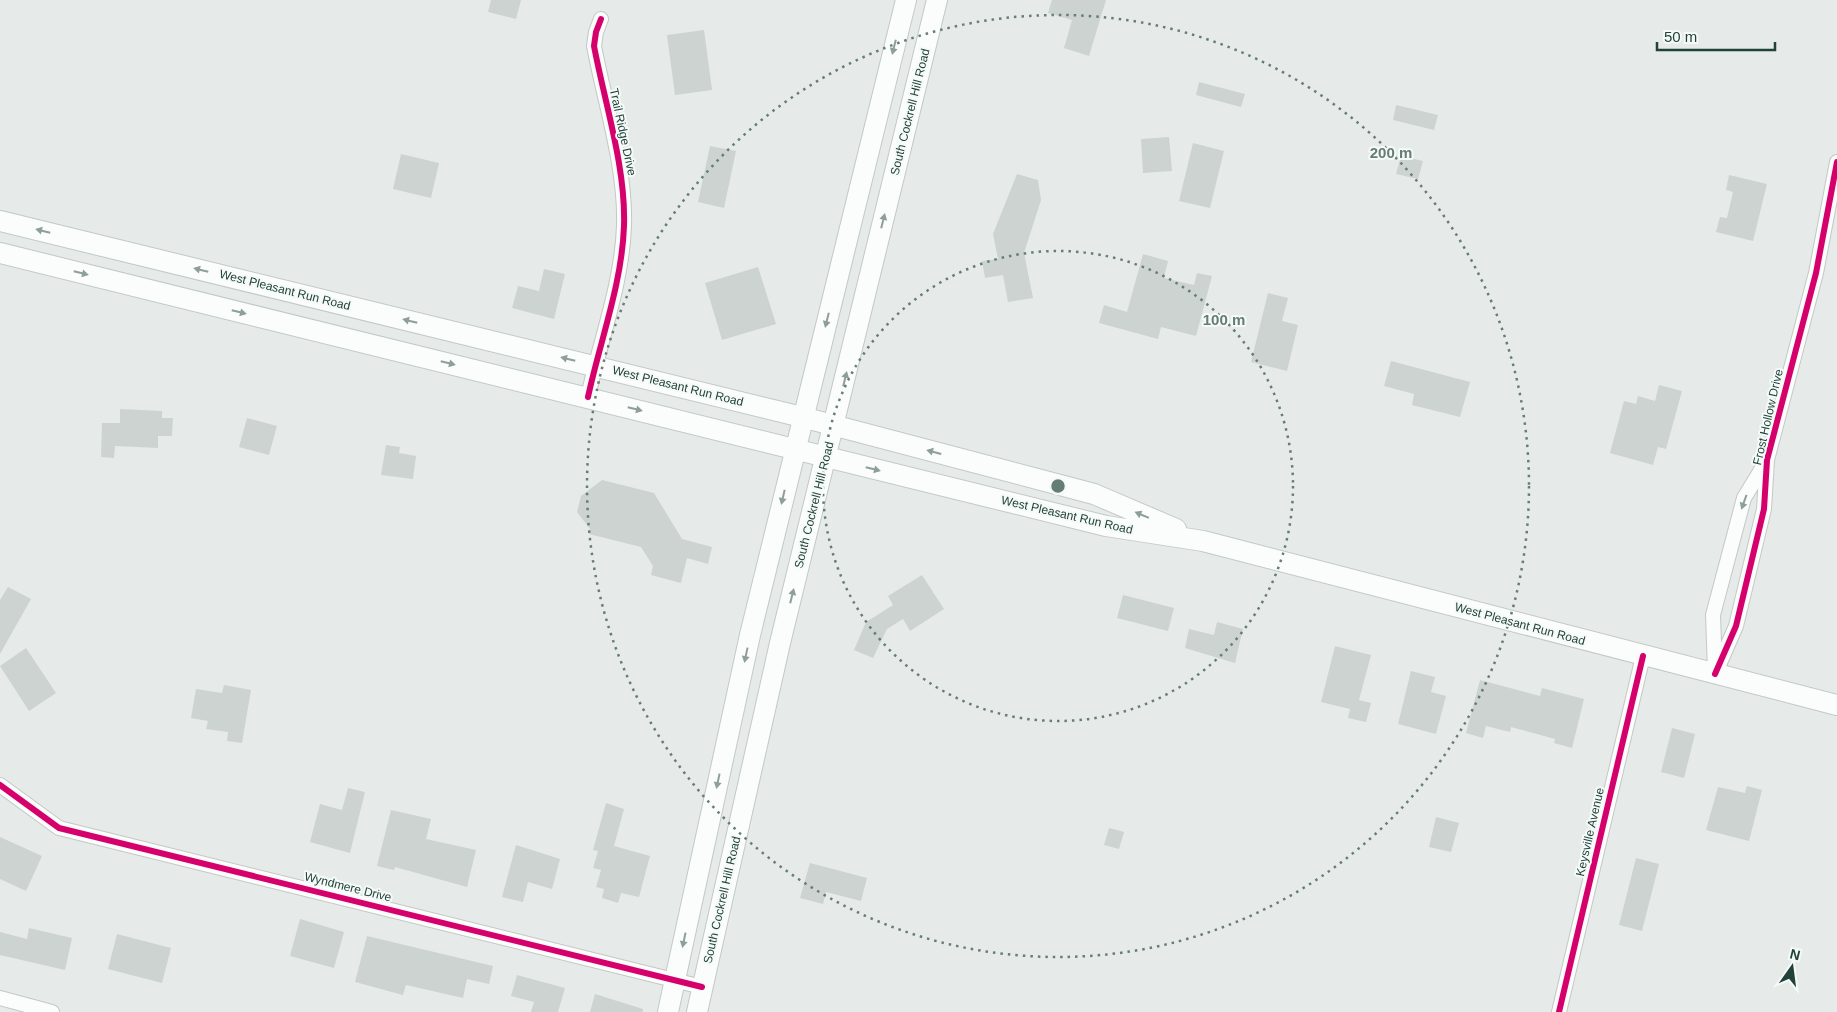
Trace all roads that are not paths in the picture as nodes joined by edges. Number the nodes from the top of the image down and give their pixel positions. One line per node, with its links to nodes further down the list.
1 (906, 0): 9 (main road, one-way to 9)
2 (937, 0): 10 (main road, South Cockrell Hill Road, one-way to 2)
3 (601, 18): 7 (street, Trail Ridge Drive)
4 (1837, 162): 13 (street, Frost Hollow Drive)
5 (0, 221): 7 (main road, West Pleasant Run Road, one-way to 5)
6 (0, 253): 8 (main road, West Pleasant Run Road, one-way to 8)
7 (595, 365): 8 (street, Trail Ridge Drive); 9 (main road, West Pleasant Run Road)
8 (588, 397): 11 (main road, West Pleasant Run Road, one-way to 11)
9 (802, 417): 10 (main road, West Pleasant Run Road); 11 (main road)
10 (834, 426): 12 (main road, South Cockrell Hill Road); 14 (main road, West Pleasant Run Road, one-way to 10)
11 (794, 450): 12 (main road, West Pleasant Run Road); 19 (main road, one-way to 19)
12 (826, 458): 14 (main road, West Pleasant Run Road, one-way to 14); 20 (main road, South Cockrell Hill Road, one-way to 12)
13 (1767, 460): 16 (street, Frost Hollow Drive); 16 (street, Frost Hollow Drive, one-way to 16)
14 (1203, 541): 15 (main road, West Pleasant Run Road)
15 (1643, 656): 16 (main road, West Pleasant Run Road); 25 (street, Keysville Avenue)
16 (1715, 674): 17 (main road, West Pleasant Run Road)
17 (1837, 705)
18 (0, 786): 19 (street, Wyndmere Drive)
19 (675, 982): 20 (street, Wyndmere Drive); 23 (main road)
20 (702, 987): 24 (main road, South Cockrell Hill Road)
21 (0, 998): 22 (street)
22 (52, 1012)
23 (668, 1012)
24 (697, 1012)
25 (1559, 1012)

